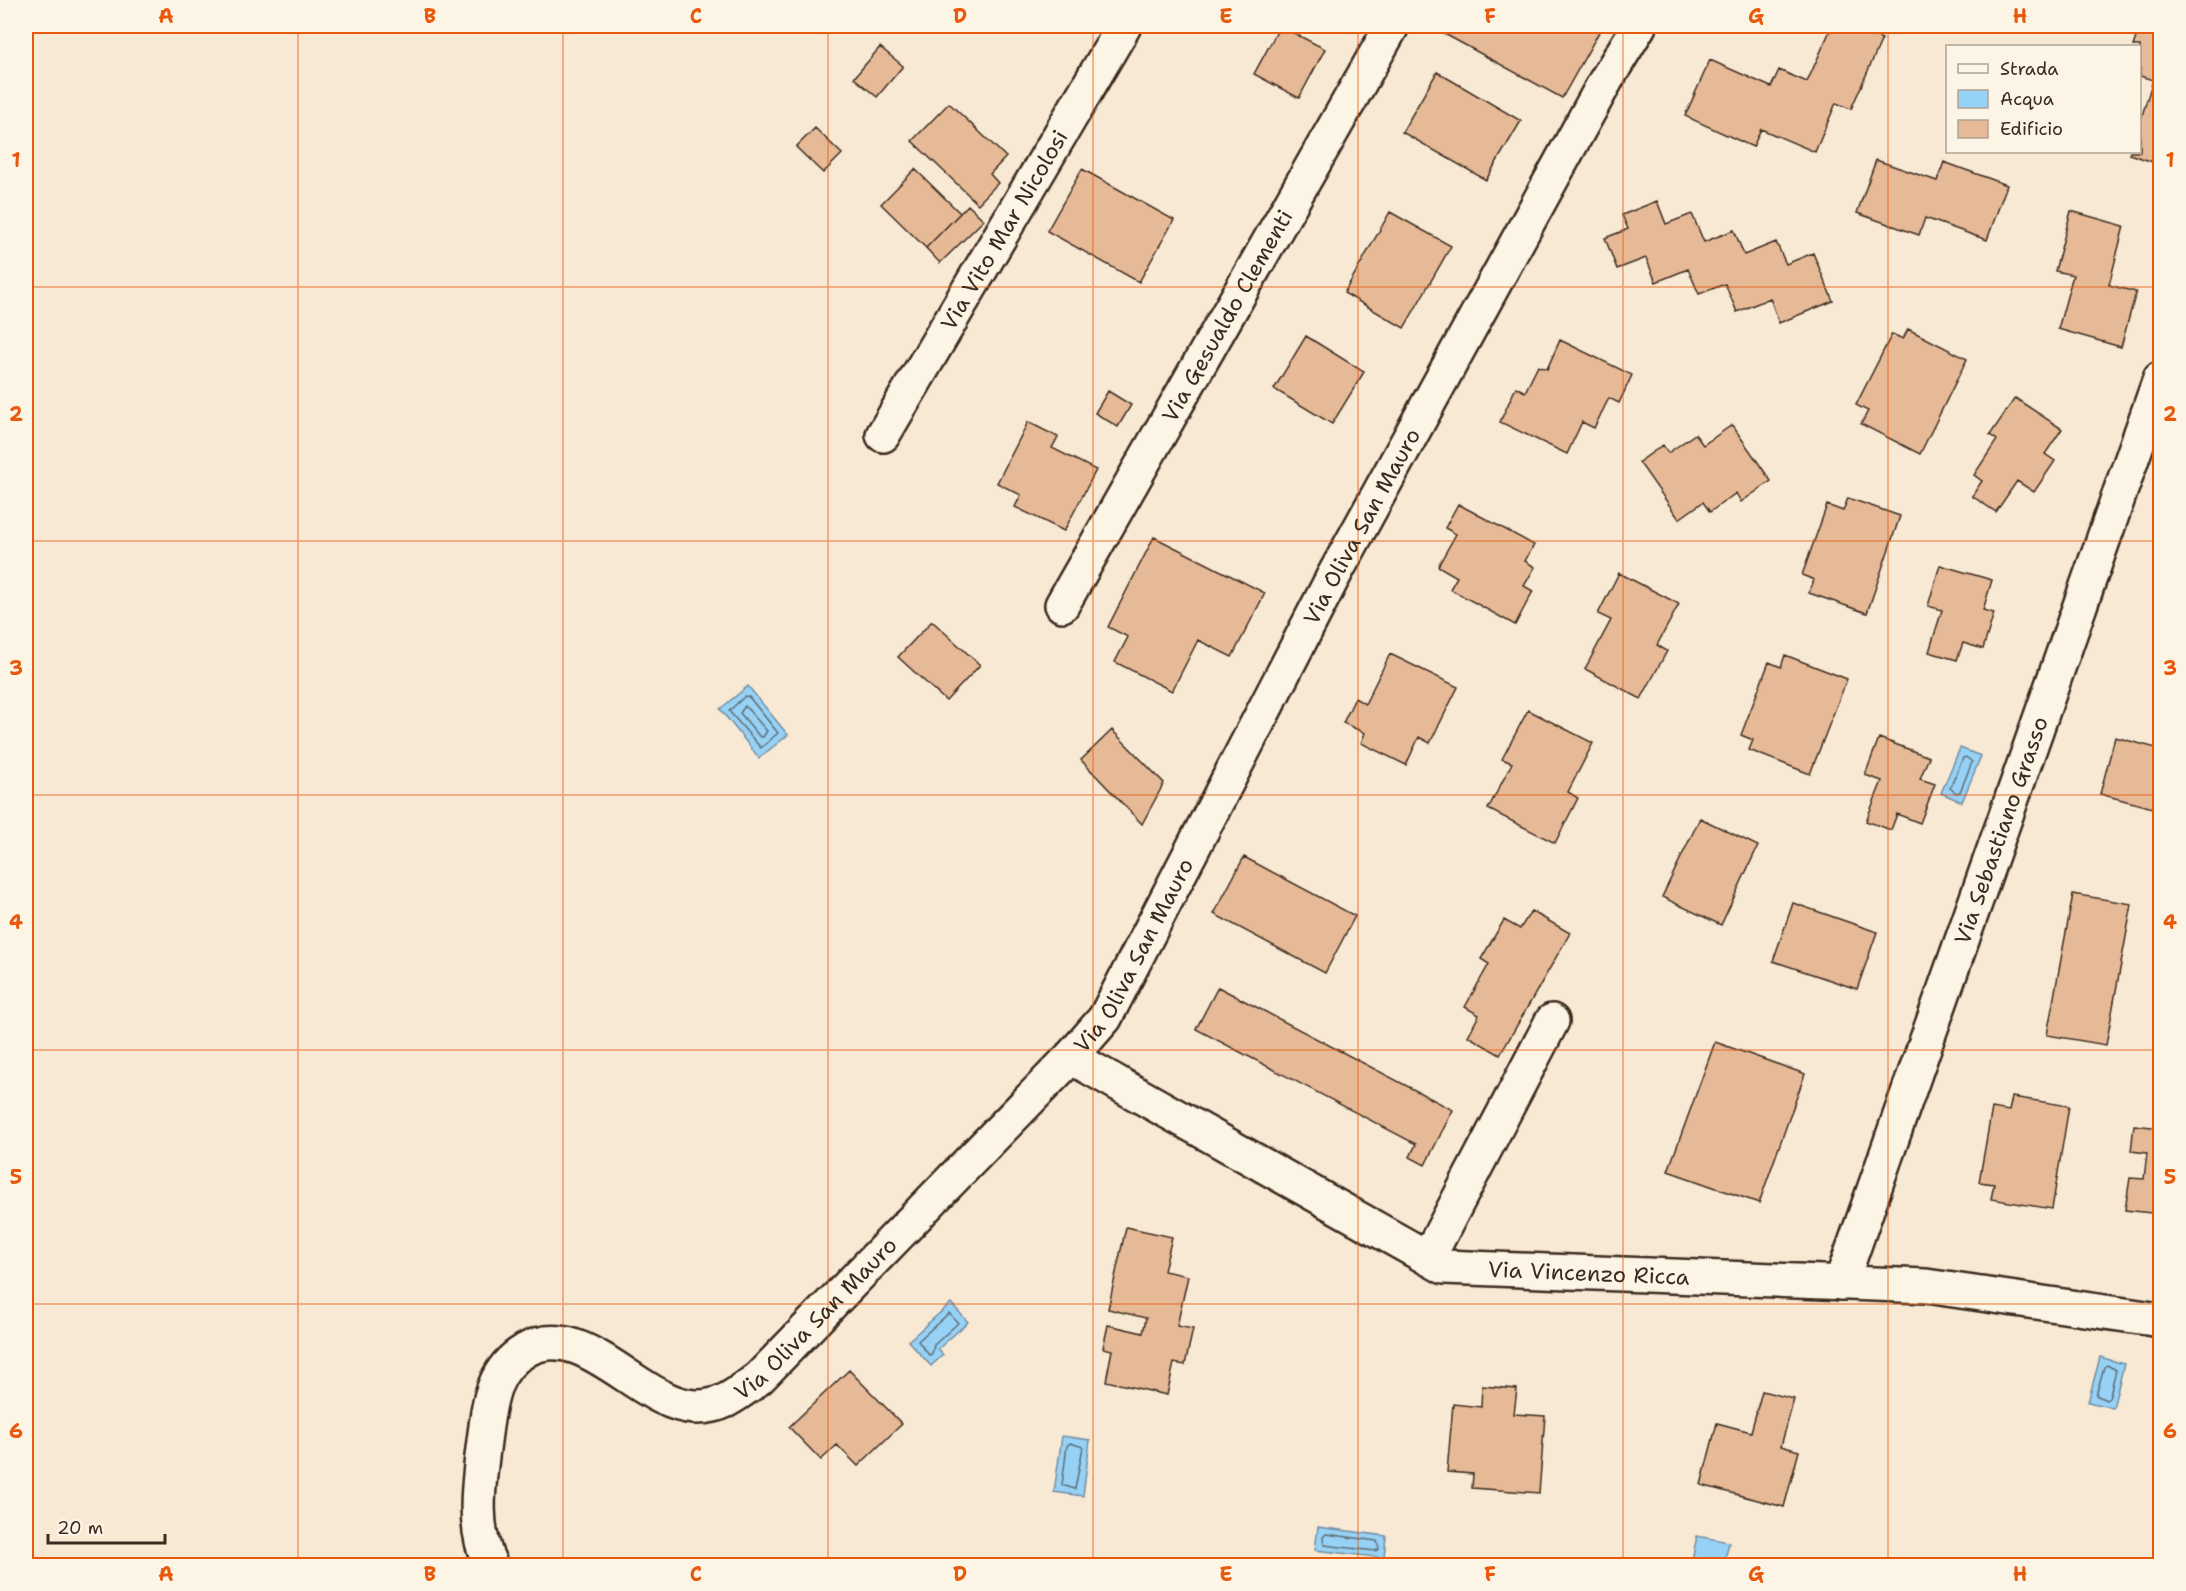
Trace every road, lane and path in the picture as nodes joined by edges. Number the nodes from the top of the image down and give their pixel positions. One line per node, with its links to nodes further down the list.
1 (1124, 26): 5 (street, Via Vito Mar Nicolosi)
2 (1392, 26): 6 (street, Via Gesualdo Clementi)
3 (1639, 26): 8 (street, Via Oliva San Mauro)
4 (2160, 379): 10 (street, Via Sebastiano Grasso)
5 (883, 435)
6 (1062, 605)
7 (1552, 1021): 9 (street)
8 (1071, 1057): 9 (street, Via Vincenzo Ricca); 12 (street, Via Oliva San Mauro)
9 (1428, 1258): 10 (street, Via Vincenzo Ricca)
10 (1841, 1283): 11 (street, Via Vincenzo Ricca)
11 (2160, 1320)
12 (491, 1566)

